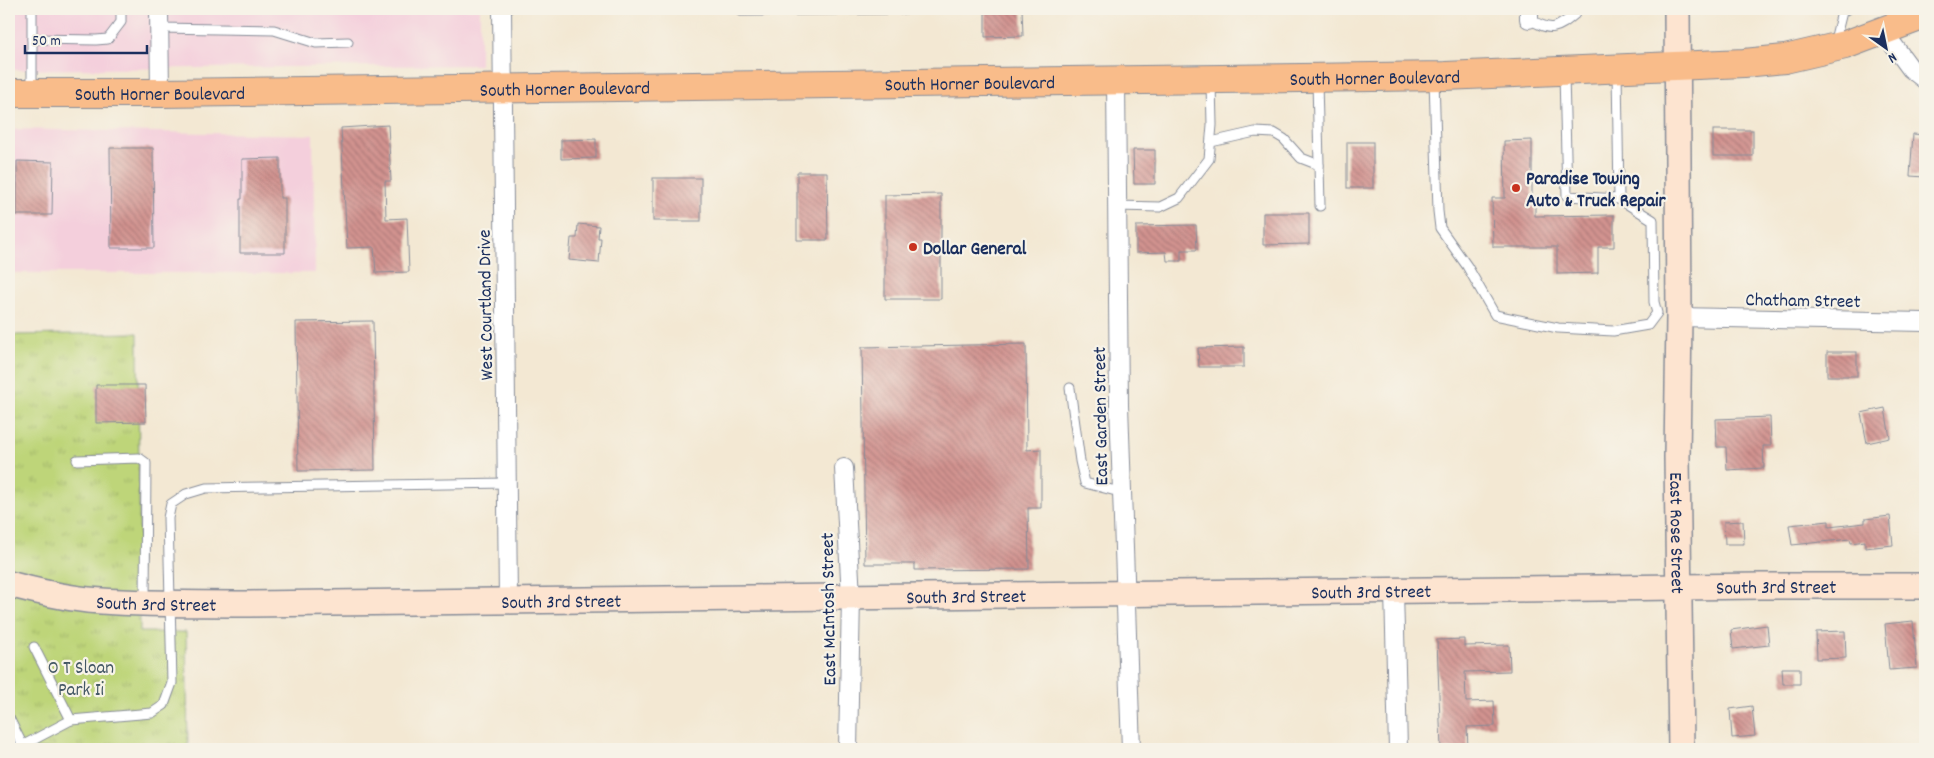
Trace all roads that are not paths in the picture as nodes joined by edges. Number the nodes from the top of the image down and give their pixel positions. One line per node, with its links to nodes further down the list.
1 (32, 9): 17 (lane)
2 (121, 9): 17 (lane)
3 (159, 9): 15 (street)
4 (502, 9): 28 (street, West Courtland Drive)
5 (740, 9): 12 (lane)
6 (831, 9): 7 (lane); 12 (lane)
7 (874, 9): 8 (lane)
8 (905, 9)
9 (1575, 9): 13 (lane)
10 (1677, 9): 20 (street, East Rose Street)
11 (1847, 9): 19 (lane)
12 (784, 10)
13 (1529, 14)
14 (1925, 16): 16 (main road, South Horner Boulevard)
15 (159, 28): 18 (lane); 30 (street)
16 (1884, 31): 19 (main road, South Horner Boulevard); 26 (street)
17 (32, 39): 29 (lane)
18 (348, 42)
19 (1833, 48): 20 (main road, South Horner Boulevard)
20 (1677, 66): 21 (main road, South Horner Boulevard); 36 (street, East Rose Street)
21 (1617, 69): 22 (main road, South Horner Boulevard); 33 (lane)
22 (1564, 71): 23 (main road, South Horner Boulevard); 33 (lane)
23 (1434, 77): 24 (main road, South Horner Boulevard); 36 (lane)
24 (1317, 78): 25 (main road, South Horner Boulevard); 32 (lane)
25 (1211, 80): 27 (main road, South Horner Boulevard); 31 (lane)
26 (1925, 80)
27 (1116, 81): 28 (main road, South Horner Boulevard); 34 (street, East Garden Street)
28 (503, 89): 30 (main road, South Horner Boulevard); 41 (street, West Courtland Drive)
29 (20, 93): 30 (main road, South Horner Boulevard)
30 (160, 93)
31 (1211, 142): 32 (lane); 34 (lane)
32 (1319, 165): 35 (lane)
33 (1619, 199): 36 (lane)
34 (1117, 206): 42 (street, East Garden Street)
35 (1320, 206)
36 (1668, 315): 37 (street, Chatham Street); 45 (street, East Rose Street)
37 (1925, 322)
38 (1070, 388): 42 (lane)
39 (77, 460): 50 (lane)
40 (844, 468): 48 (street, East McIntosh Street)
41 (507, 483): 49 (street, West Courtland Drive); 51 (lane)
42 (1121, 491): 47 (street, East Garden Street)
43 (9, 584): 50 (street, South 3rd Street)
44 (1925, 586): 45 (street, South 3rd Street)
45 (1679, 587): 46 (street, South 3rd Street); 59 (street, East Rose Street)
46 (1394, 591): 47 (street, South 3rd Street); 58 (street)
47 (1124, 594): 48 (street, South 3rd Street); 57 (street, East Garden Street)
48 (851, 597): 49 (street, South 3rd Street); 56 (street, East McIntosh Street)
49 (508, 601): 51 (street, South 3rd Street)
50 (145, 603): 51 (street, South 3rd Street)
51 (170, 603): 54 (lane)
52 (34, 647): 54 (lane)
53 (9, 718): 55 (lane)
54 (71, 720): 55 (lane)
55 (19, 747)
56 (848, 749)
57 (1130, 749)
58 (1398, 749)
59 (1682, 749)

